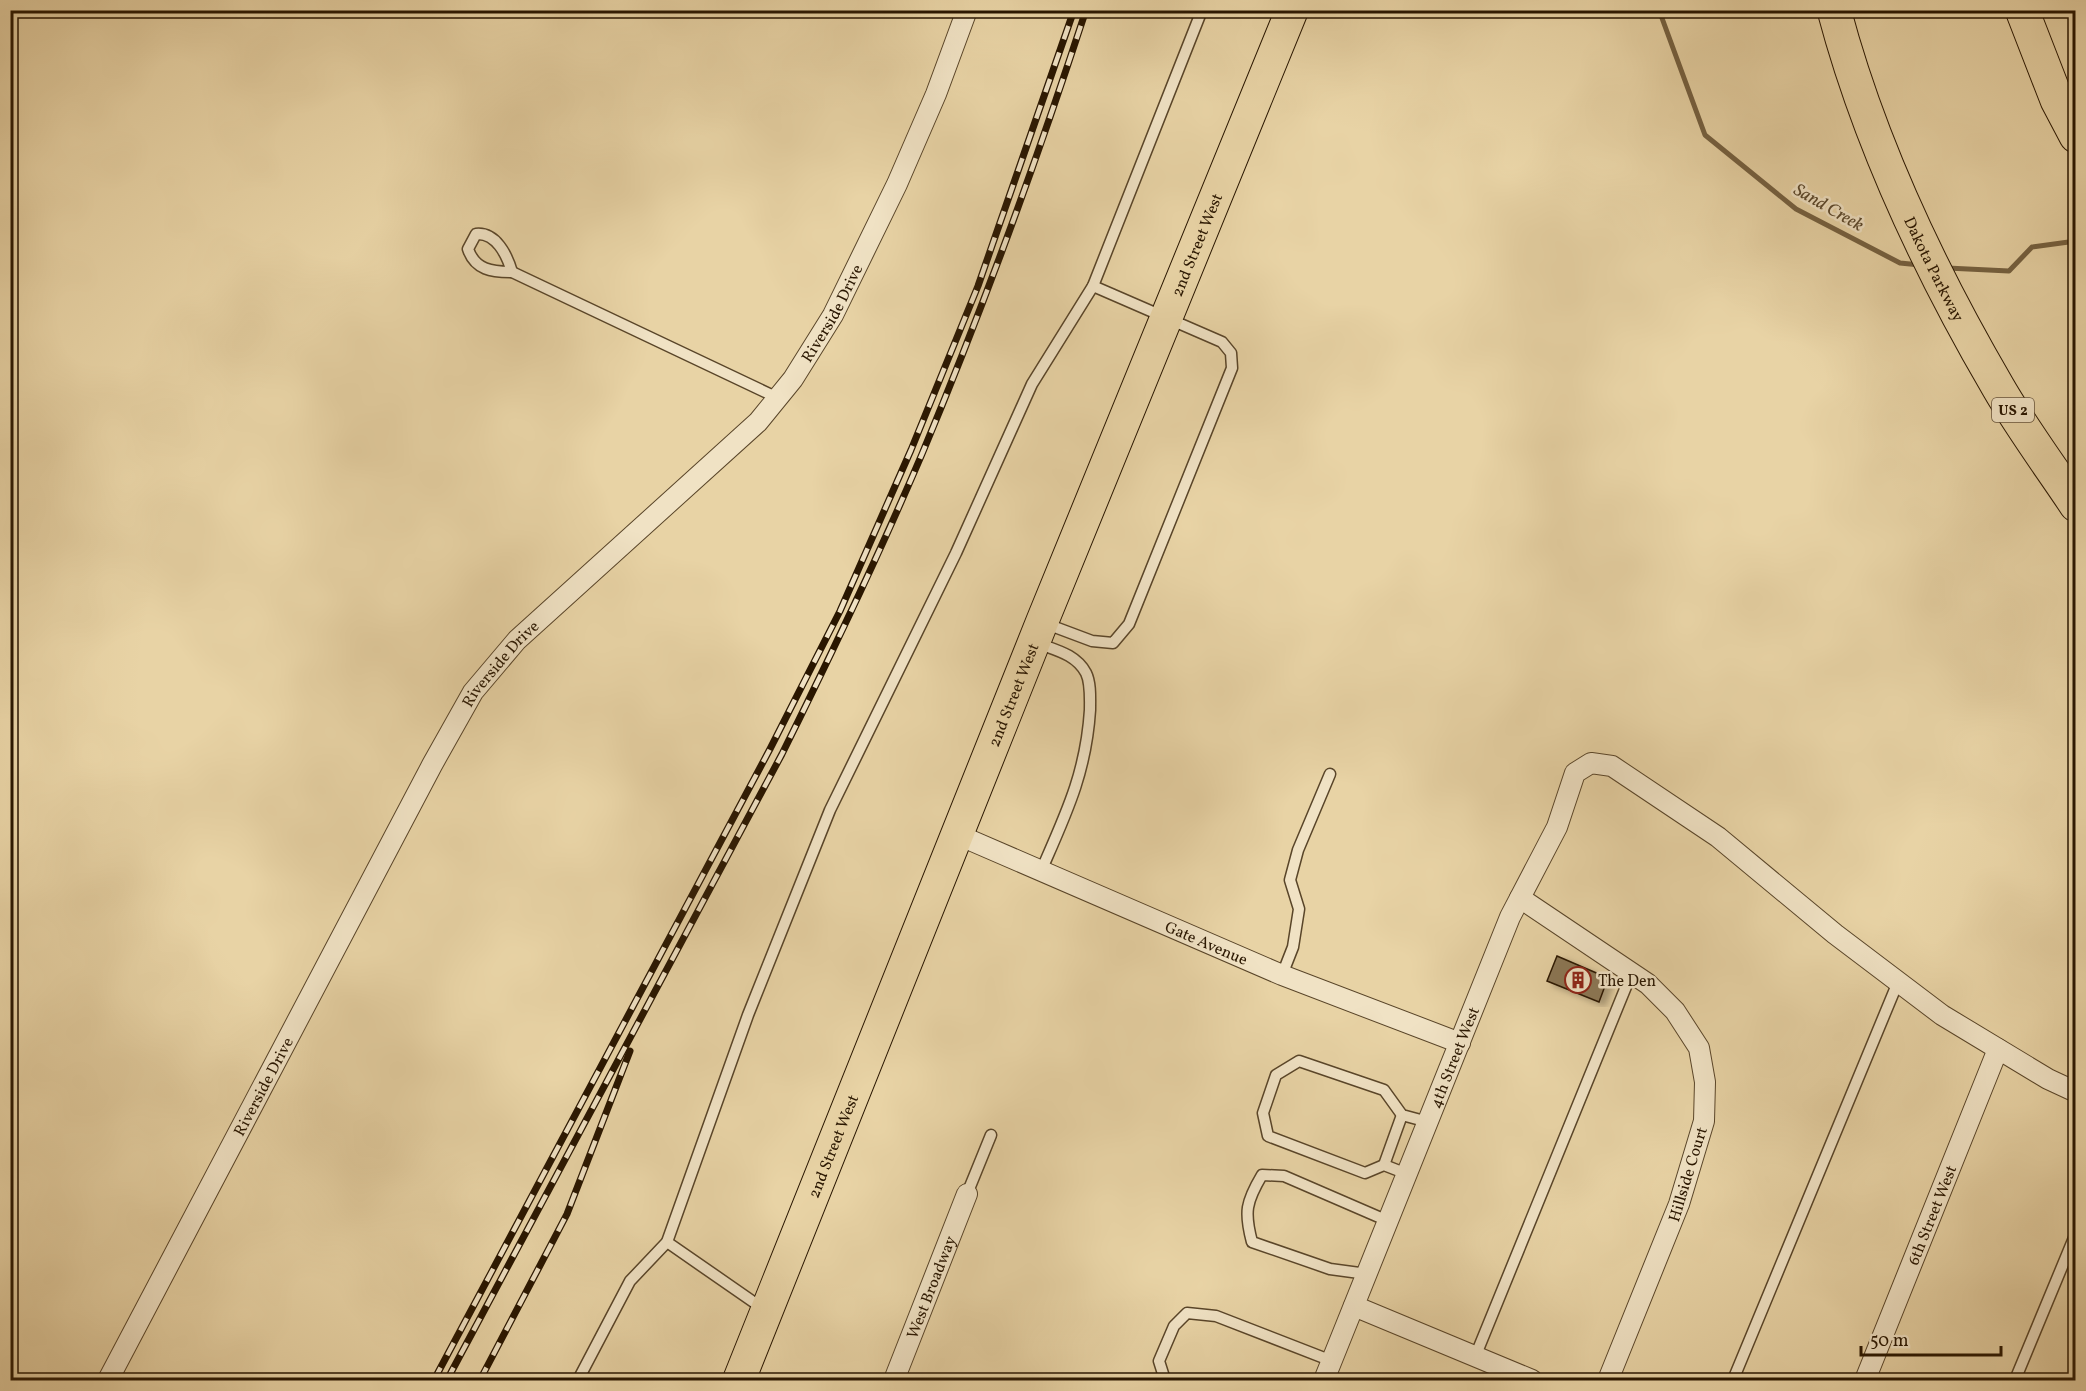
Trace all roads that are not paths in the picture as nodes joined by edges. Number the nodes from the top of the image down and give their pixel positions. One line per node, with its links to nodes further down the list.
1 (967, 10): 10 (street, Riverside Drive)
2 (1202, 10): 8 (lane)
3 (1292, 10): 9 (main road, 2nd Street West)
4 (1834, 10): 11 (highway, Dakota Parkway / US 2)
5 (2022, 10): 6 (highway)
6 (2076, 136)
7 (512, 272): 10 (lane)
8 (1093, 286): 9 (lane); 31 (lane)
9 (1167, 316): 12 (main road, 2nd Street West); 12 (lane)
10 (778, 398): 37 (street, Riverside Drive)
11 (2076, 505)
12 (1038, 632): 14 (main road, 2nd Street West); 15 (lane)
13 (1330, 774): 18 (lane)
14 (956, 834): 15 (street, Gate Avenue); 34 (main road, 2nd Street West)
15 (1041, 871): 18 (street, Gate Avenue)
16 (1520, 898): 17 (street, Hillside Court); 19 (street, 4th Street West); 20 (street, 4th Street West)
17 (1632, 972): 35 (lane); 44 (street, Hillside Court)
18 (1282, 975): 20 (street, Gate Avenue)
19 (1898, 982): 21 (street); 45 (lane)
20 (1460, 1043): 24 (street, 4th Street West)
21 (1998, 1049): 22 (street); 46 (street, 6th Street West)
22 (2076, 1092)
23 (1402, 1115): 24 (lane); 26 (lane); 26 (lane)
24 (1428, 1122): 27 (street, 4th Street West)
25 (990, 1135): 28 (lane)
26 (1383, 1165): 27 (lane)
27 (1407, 1174): 29 (street, 4th Street West)
28 (968, 1194): 40 (street, West Broadway)
29 (1388, 1221): 32 (street, 4th Street West); 32 (lane)
30 (2076, 1233): 47 (lane)
31 (667, 1242): 34 (lane); 38 (lane)
32 (1367, 1274): 33 (street, 4th Street West)
33 (1354, 1306): 35 (street); 36 (street, 4th Street West)
34 (768, 1312): 39 (main road, 2nd Street West)
35 (1474, 1357): 43 (street)
36 (1332, 1361): 41 (lane); 42 (street, 4th Street West)
37 (108, 1380)
38 (578, 1380)
39 (739, 1380)
40 (894, 1380)
41 (1165, 1380)
42 (1324, 1380)
43 (1532, 1380)
44 (1608, 1380)
45 (1733, 1380)
46 (1865, 1380)
47 (2015, 1380)

